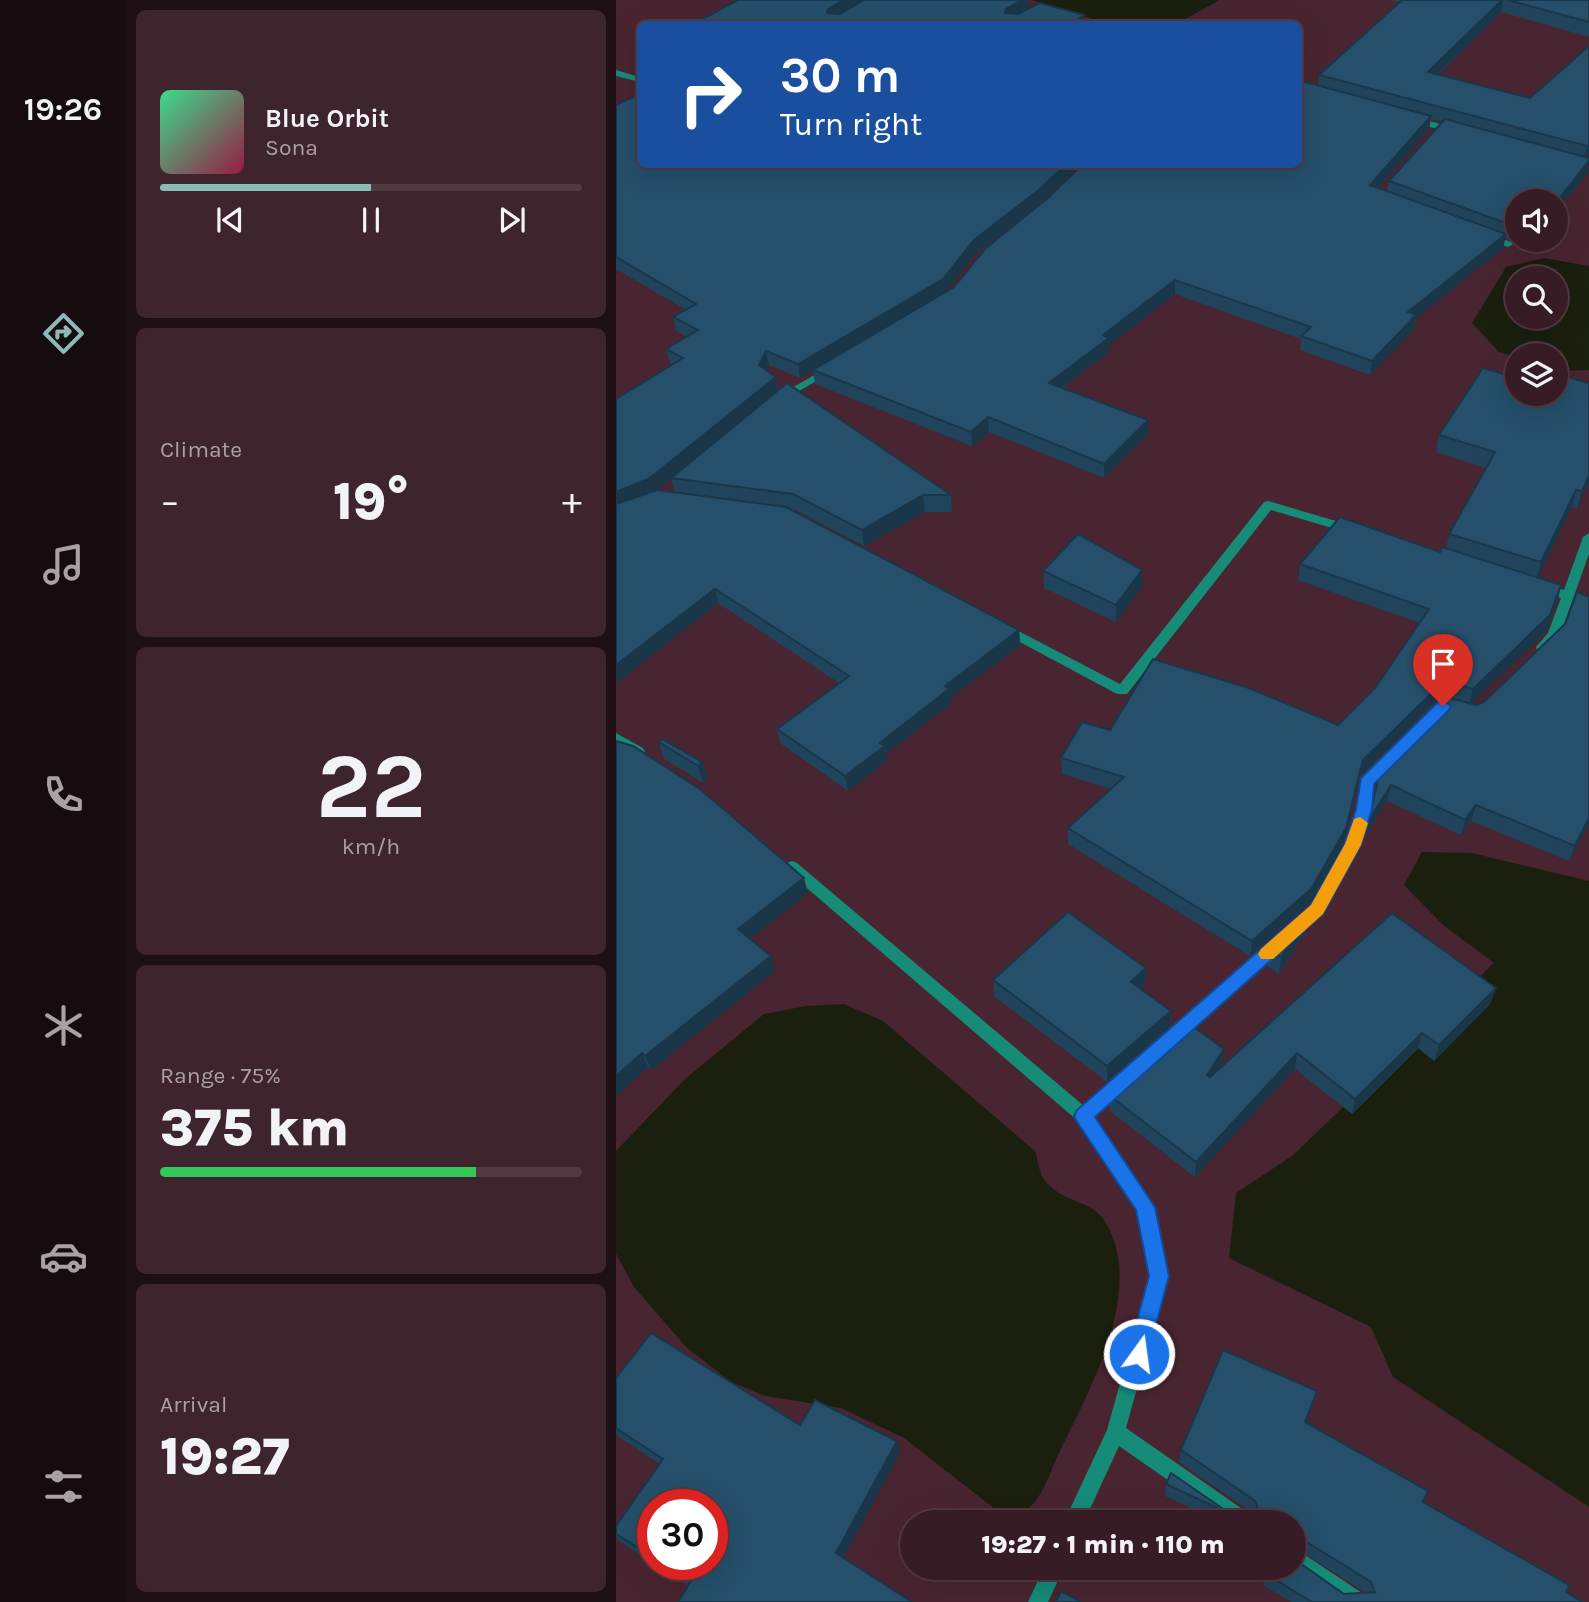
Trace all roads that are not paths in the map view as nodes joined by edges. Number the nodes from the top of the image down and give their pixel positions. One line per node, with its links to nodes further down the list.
1 (616, 73): 2 (street)
2 (637, 79)
3 (1402, 117): 4 (street)
4 (1440, 127): 5 (street); 6 (street)
5 (1465, 134)
6 (1431, 137)
7 (1469, 230): 8 (street)
8 (1505, 243)
9 (846, 359): 10 (street)
10 (772, 402)
11 (1359, 532): 15 (street)
12 (1589, 537): 14 (street)
13 (1529, 584): 14 (street)
14 (1568, 596): 16 (street)
15 (988, 620)
16 (1535, 654)
17 (616, 738): 19 (street)
18 (1405, 744): 21 (street)
19 (648, 758)
20 (775, 853): 23 (street)
21 (1165, 1044)
22 (1145, 1062): 23 (street)
23 (1084, 1116): 24 (street)
24 (1116, 1432): 25 (street); 26 (street)
25 (1080, 1510)
26 (1227, 1510)
27 (1306, 1566): 30 (street)
28 (1048, 1580): 29 (street)
29 (1038, 1602)
30 (1358, 1602)

